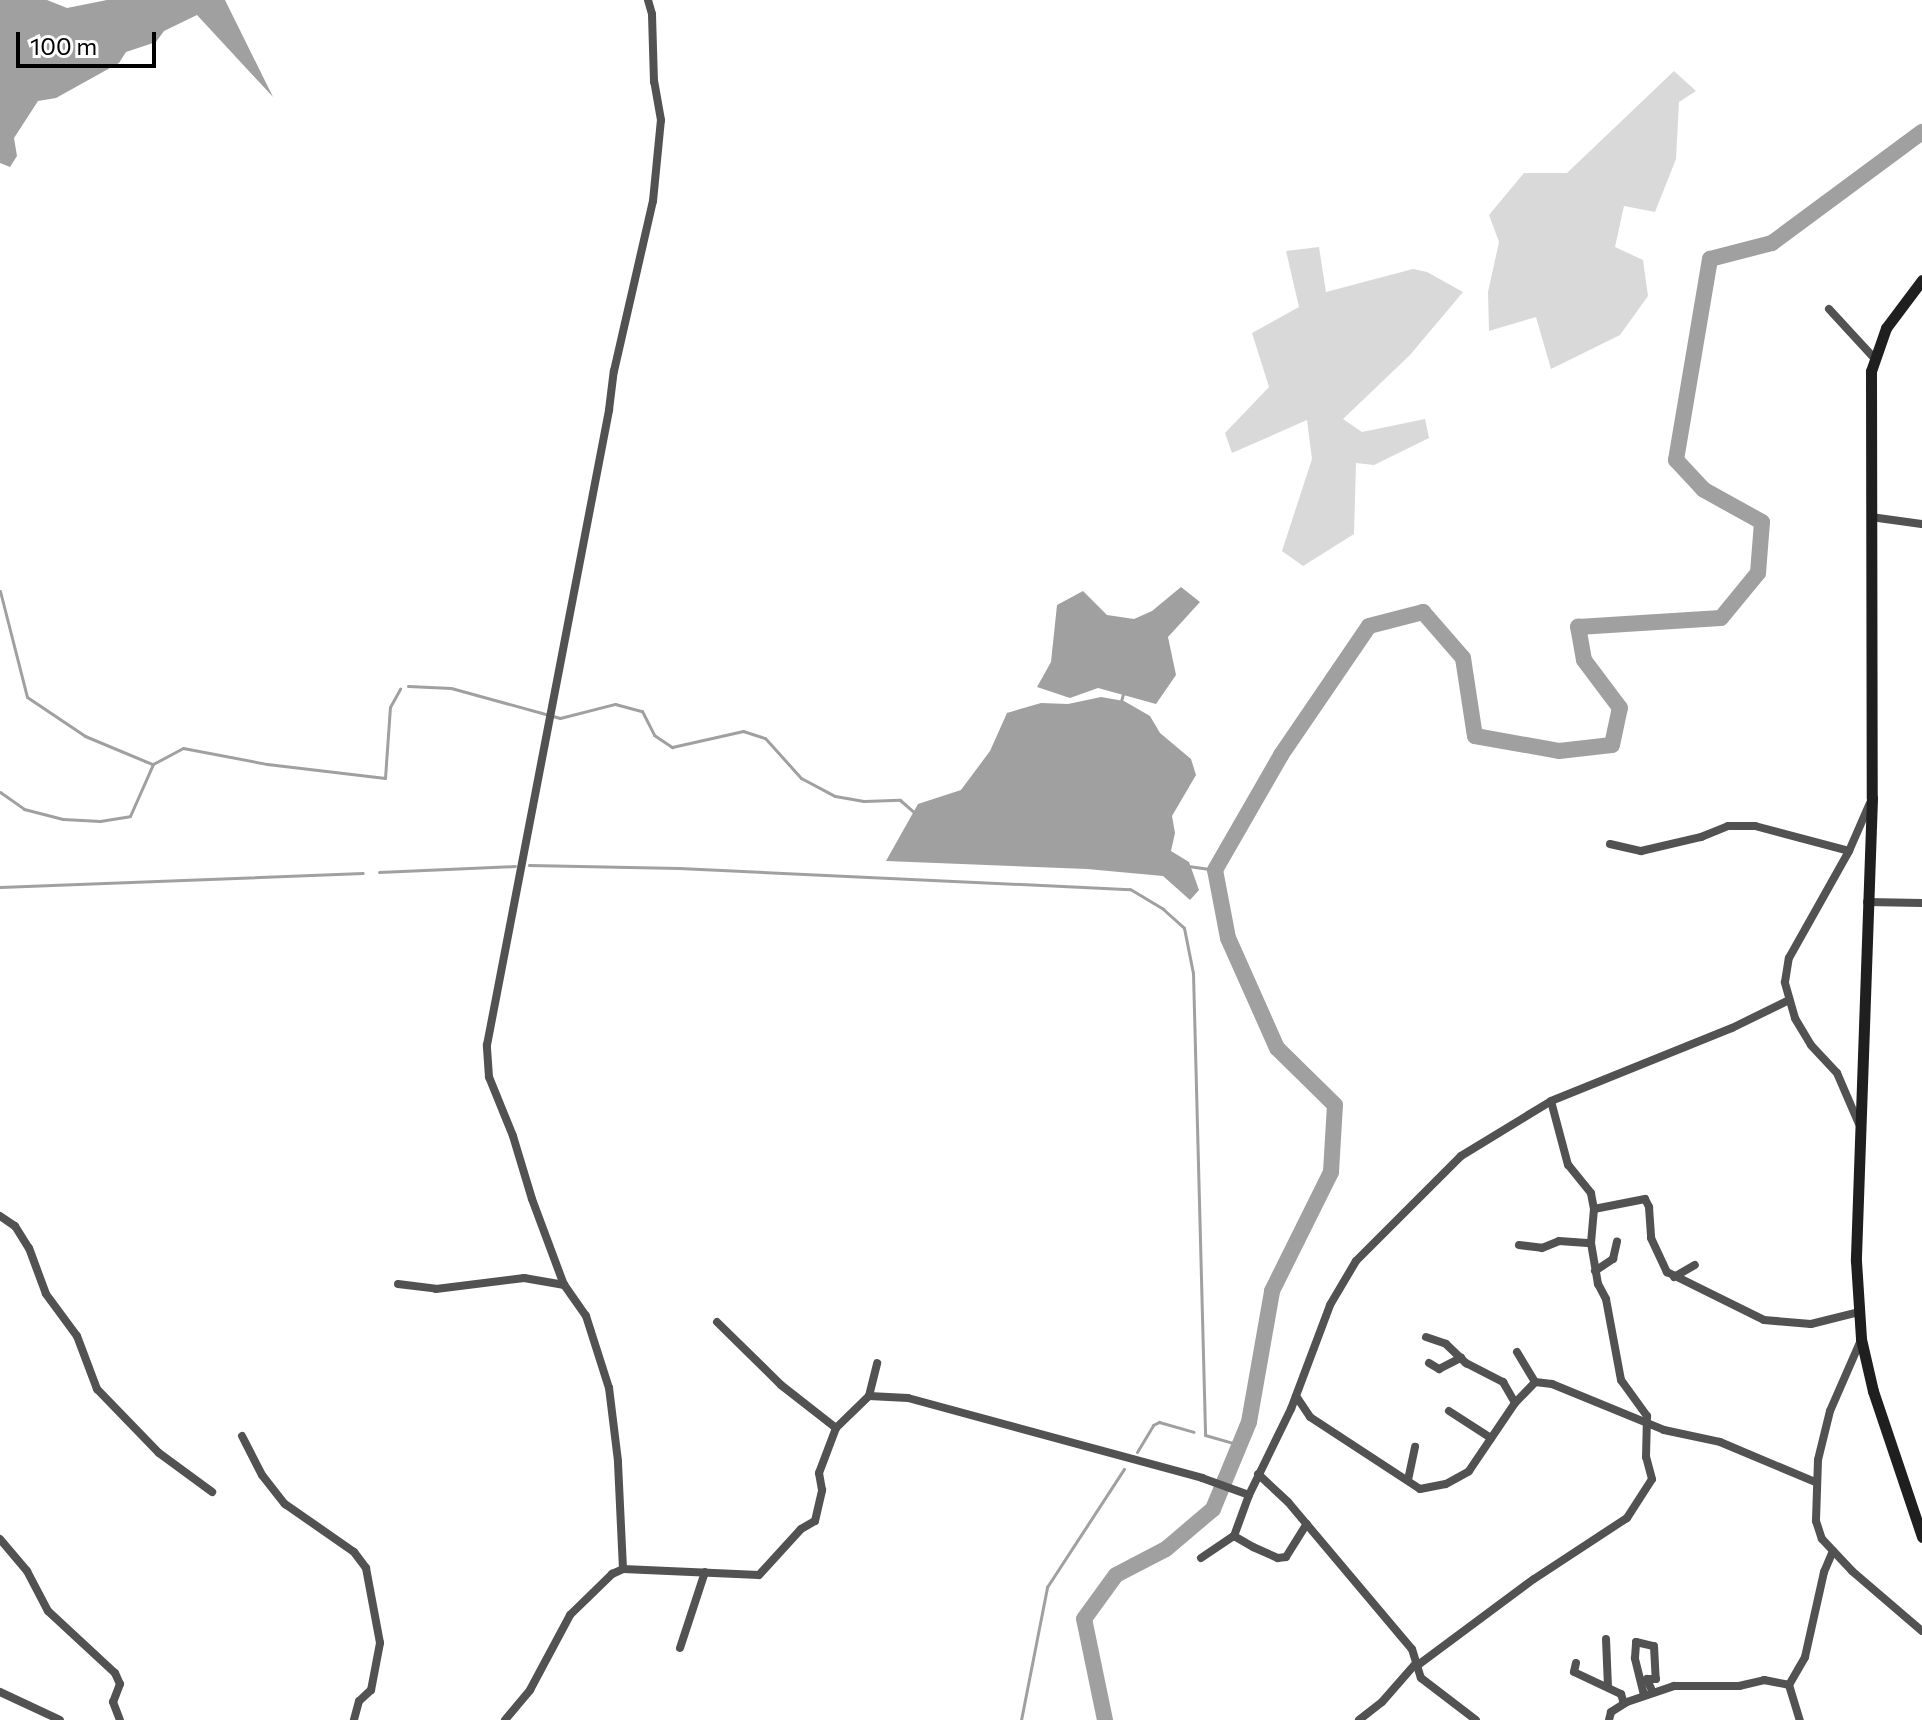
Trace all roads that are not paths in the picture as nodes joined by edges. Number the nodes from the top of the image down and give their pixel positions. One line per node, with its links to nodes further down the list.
1 (648, 0): 24 (street)
2 (1922, 280): 4 (street)
3 (1829, 309): 4 (street)
4 (1874, 358): 5 (street)
5 (1871, 517): 6 (street); 7 (street)
6 (1922, 524)
7 (1872, 798): 9 (street); 10 (street)
8 (1610, 844): 9 (street)
9 (1849, 851): 12 (street)
10 (1867, 902): 11 (street); 14 (street)
11 (1922, 903)
12 (1787, 1001): 13 (street); 14 (street)
13 (1551, 1101): 15 (street); 35 (street)
14 (1860, 1126): 25 (street)
15 (1594, 1209): 18 (street); 22 (street)
16 (0, 1216): 46 (street)
17 (1617, 1241): 21 (street)
18 (1591, 1243): 19 (street); 21 (street)
19 (1519, 1245)
20 (1695, 1265): 22 (street)
21 (1595, 1271): 38 (street)
22 (1674, 1277): 25 (street)
23 (398, 1284): 24 (street)
24 (564, 1285): 54 (street)
25 (1859, 1312): 28 (street)
26 (717, 1322): 39 (street)
27 (1426, 1337): 30 (street)
28 (1861, 1339): 45 (street); 50 (street)
29 (1517, 1352): 33 (street)
30 (1461, 1358): 32 (street); 36 (street)
31 (877, 1363): 34 (street)
32 (1429, 1363)
33 (1535, 1382): 36 (street); 38 (street)
34 (869, 1396): 39 (street); 47 (street)
35 (1296, 1396): 43 (street); 44 (street)
36 (1515, 1403): 41 (street)
37 (1449, 1411): 41 (street)
38 (1647, 1424): 45 (street); 59 (street)
39 (836, 1428): 55 (street)
40 (242, 1436): 68 (street)
41 (1491, 1438): 44 (street)
42 (1415, 1447): 44 (street)
43 (1258, 1474): 47 (street); 48 (street)
44 (1408, 1480)
45 (1815, 1482): 52 (street)
46 (212, 1492)
47 (1249, 1495): 49 (street)
48 (1307, 1524): 49 (street); 59 (street)
49 (1234, 1536): 53 (street)
50 (1922, 1537)
51 (0, 1539): 67 (street)
52 (1833, 1551): 56 (street); 61 (street)
53 (1201, 1558)
54 (623, 1569): 55 (street); 69 (street)
55 (705, 1572): 58 (street)
56 (1922, 1631)
57 (1606, 1639): 62 (street)
58 (680, 1648)
59 (1418, 1663): 70 (street); 71 (street)
60 (1576, 1663): 62 (street)
61 (1789, 1685): 64 (street); 73 (street)
62 (1608, 1686): 65 (street)
63 (0, 1692): 66 (street)
64 (1648, 1694): 64 (street); 65 (street)
65 (1624, 1704): 72 (street)
66 (60, 1720)
67 (120, 1720)
68 (354, 1720)
69 (505, 1720)
70 (1359, 1720)
71 (1476, 1720)
72 (1609, 1720)
73 (1800, 1720)

